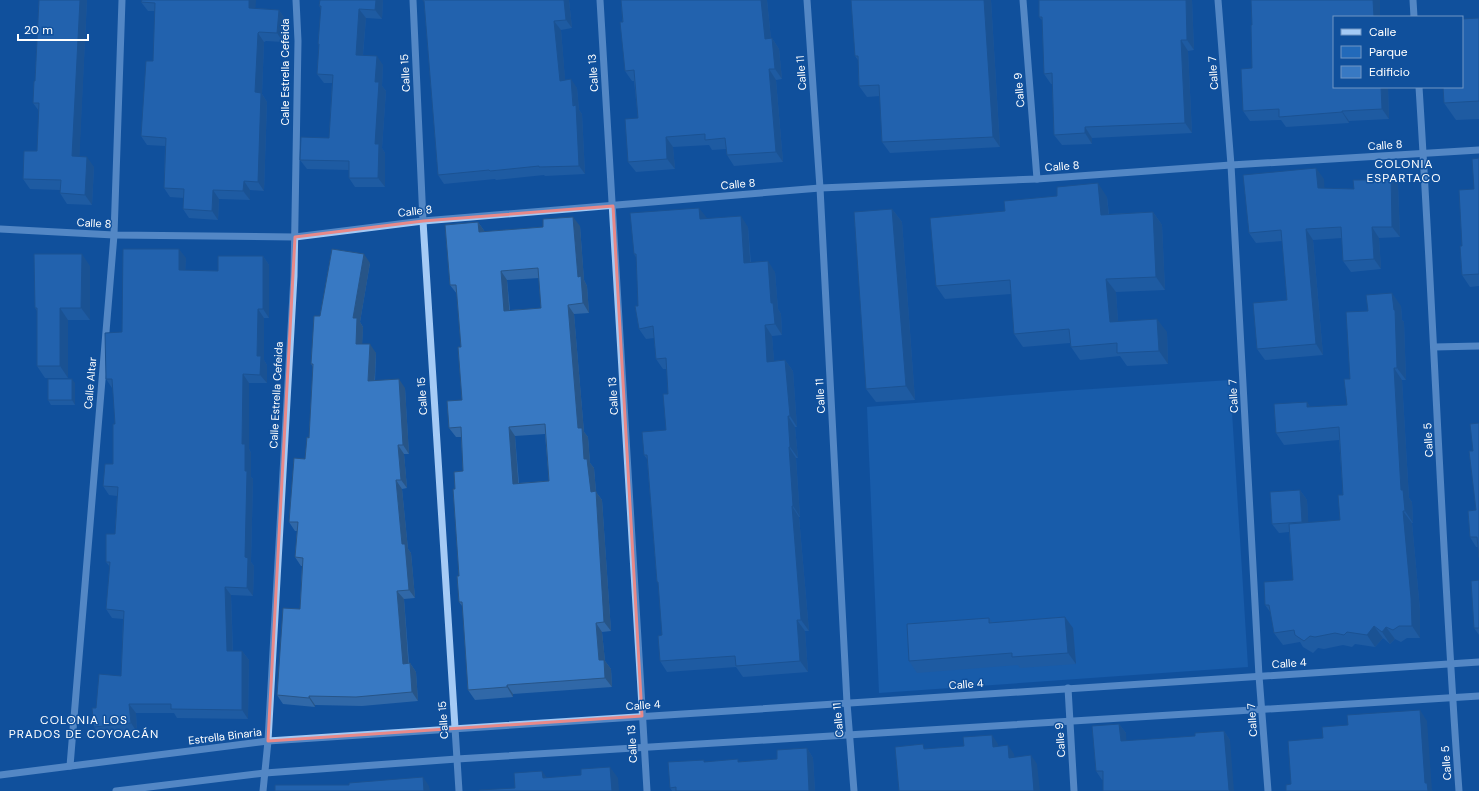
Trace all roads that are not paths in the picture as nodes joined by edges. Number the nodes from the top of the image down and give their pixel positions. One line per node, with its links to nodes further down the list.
1 (122, 0): 19 (street, Calle Altar)
2 (296, 0): 20 (street, Calle Estrella Cefeida)
3 (413, 0): 17 (street, Calle 15)
4 (600, 0): 16 (street, Calle 13)
5 (807, 0): 15 (street, Calle 11)
6 (1023, 0): 14 (street, Calle 9)
7 (1218, 0): 13 (street, Calle 7)
8 (1413, 0): 9 (street)
9 (1414, 16)
10 (1419, 88): 12 (street, Calle 5)
11 (1479, 150): 12 (street, Calle 8)
12 (1423, 153): 13 (street, Calle 8); 22 (street, Calle 5)
13 (1231, 165): 14 (street, Calle 8); 25 (street, Calle 7)
14 (1037, 179): 15 (street, Calle 8)
15 (820, 188): 16 (street, Calle 8); 29 (street, Calle 11)
16 (613, 206): 17 (street, Calle 8); 31 (street, Calle 13)
17 (423, 221): 20 (street, Calle 8); 33 (street, Calle 15)
18 (0, 229): 19 (street, Calle 8)
19 (114, 235): 20 (street, Calle 8); 38 (street, Calle Altar)
20 (295, 237): 35 (street, Calle Estrella Cefeida)
21 (1479, 346): 22 (street)
22 (1434, 347): 24 (street, Calle 5)
23 (1479, 662): 24 (street, Calle 4)
24 (1451, 664): 25 (street, Calle 4); 28 (street, Calle 5)
25 (1259, 676): 26 (street, Calle 4); 30 (street, Calle 7)
26 (1068, 688): 29 (street, Calle 4); 32 (street, Calle 9)
27 (1479, 696): 28 (street)
28 (1452, 697): 30 (street); 48 (street, Calle 5)
29 (847, 703): 31 (street, Calle 4); 34 (street, Calle 11)
30 (1262, 709): 32 (street); 47 (street, Calle 7)
31 (642, 716): 33 (street, Calle 4); 36 (street, Calle 13)
32 (1070, 721): 34 (street); 46 (street, Calle 9)
33 (454, 728): 35 (street, Estrella Binaria); 37 (street, Calle 15)
34 (850, 735): 36 (street); 45 (street, Calle 11)
35 (268, 741): 38 (street, Estrella Binaria); 39 (street, Calle Estrella Cefeida)
36 (643, 748): 37 (street); 44 (street, Calle 13)
37 (457, 759): 39 (street); 43 (street, Calle 15)
38 (70, 766): 40 (street, Estrella Binaria)
39 (265, 773): 41 (street); 42 (street, Calle Estrella Cefeida)
40 (0, 775)
41 (116, 791)
42 (264, 791)
43 (459, 791)
44 (647, 791)
45 (854, 791)
46 (1074, 791)
47 (1268, 791)
48 (1459, 791)

